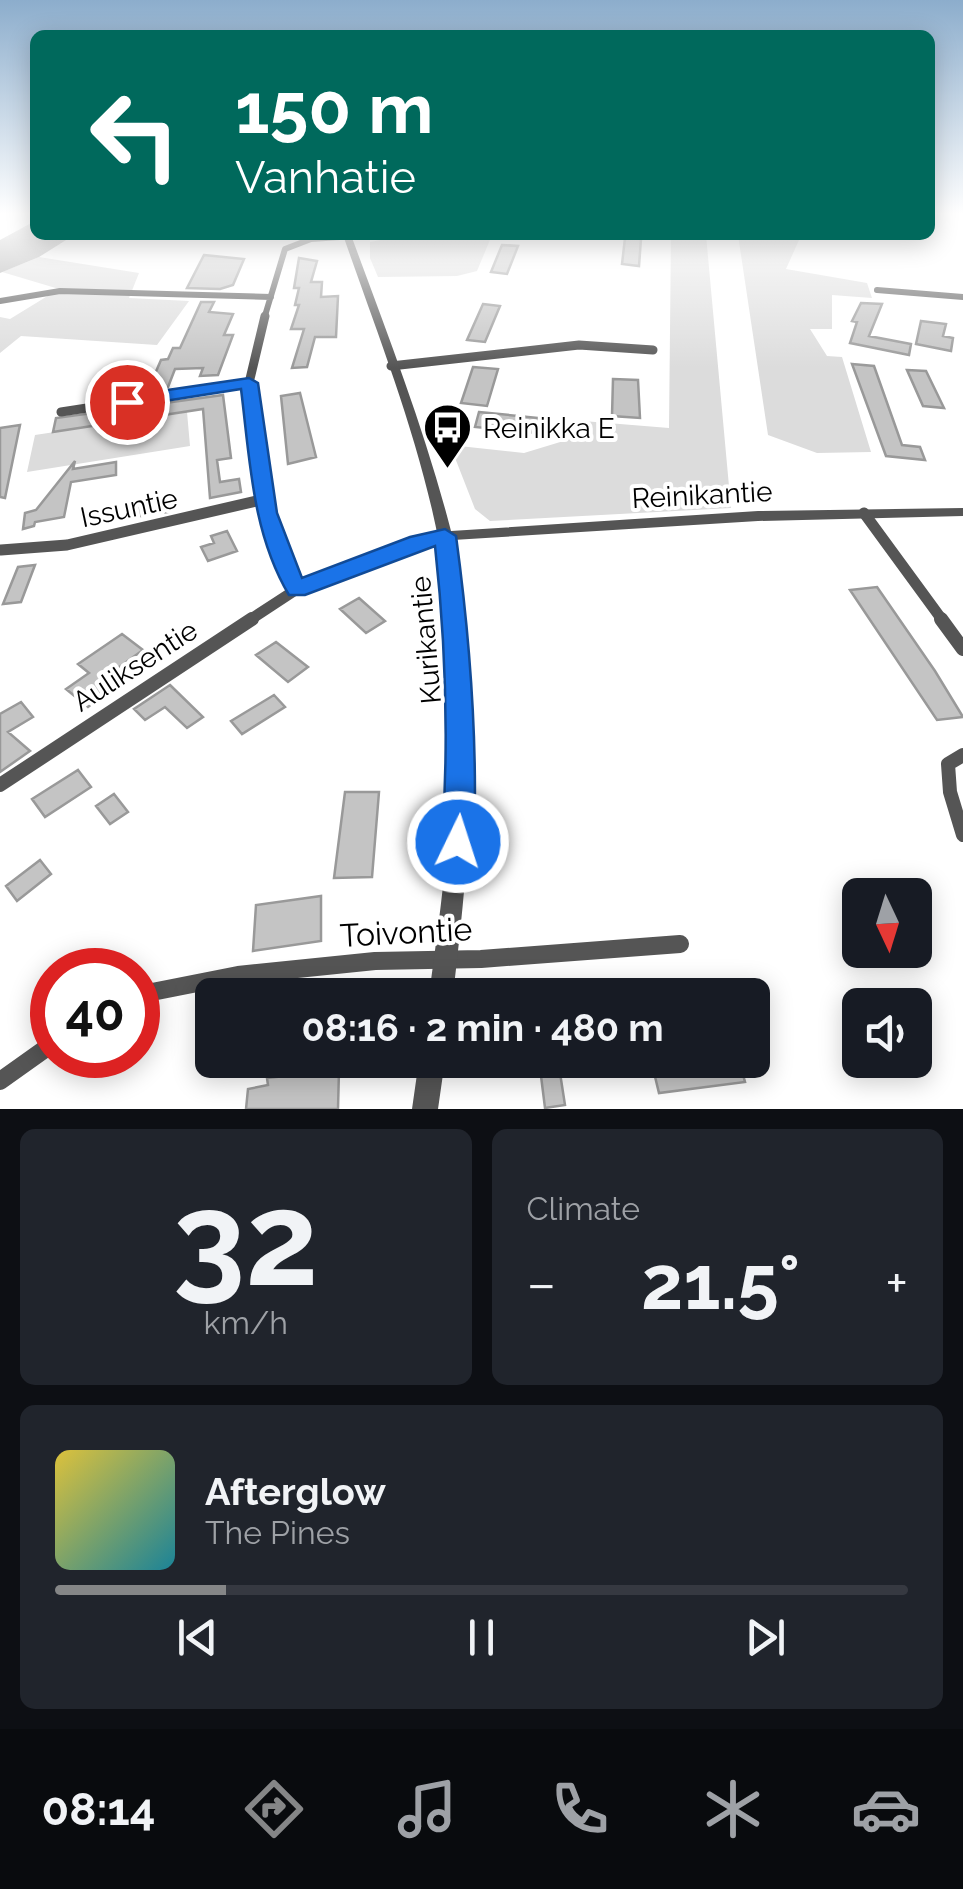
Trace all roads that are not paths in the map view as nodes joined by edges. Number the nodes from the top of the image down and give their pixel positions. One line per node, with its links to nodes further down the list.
1 (280, 265): 4 (street)
2 (358, 265): 8 (street, Kurikantie)
3 (877, 290): 5 (street)
4 (271, 297): 6 (street); 9 (street)
5 (963, 297)
6 (0, 301)
7 (652, 350): 8 (street)
8 (391, 366): 14 (street, Kurikantie)
9 (249, 383): 10 (street); 11 (street)
10 (61, 412)
11 (265, 499): 15 (street, Issuntie); 16 (street)
12 (963, 512): 13 (street, Reinikantie)
13 (864, 514): 14 (street, Reinikantie); 17 (street)
14 (445, 536): 16 (street, Auliksentie); 22 (street, Kurikantie)
15 (0, 550)
16 (297, 589): 19 (street, Auliksentie)
17 (963, 649)
18 (963, 755): 20 (street)
19 (0, 784)
20 (963, 835)
21 (680, 944): 22 (street, Toivontie)
22 (446, 958): 23 (street, Kurikantie); 24 (street, Toivontie)
23 (443, 978)
24 (160, 990)
25 (30, 1060): 27 (street)
26 (429, 1078): 28 (street)
27 (0, 1081)
28 (425, 1109)

